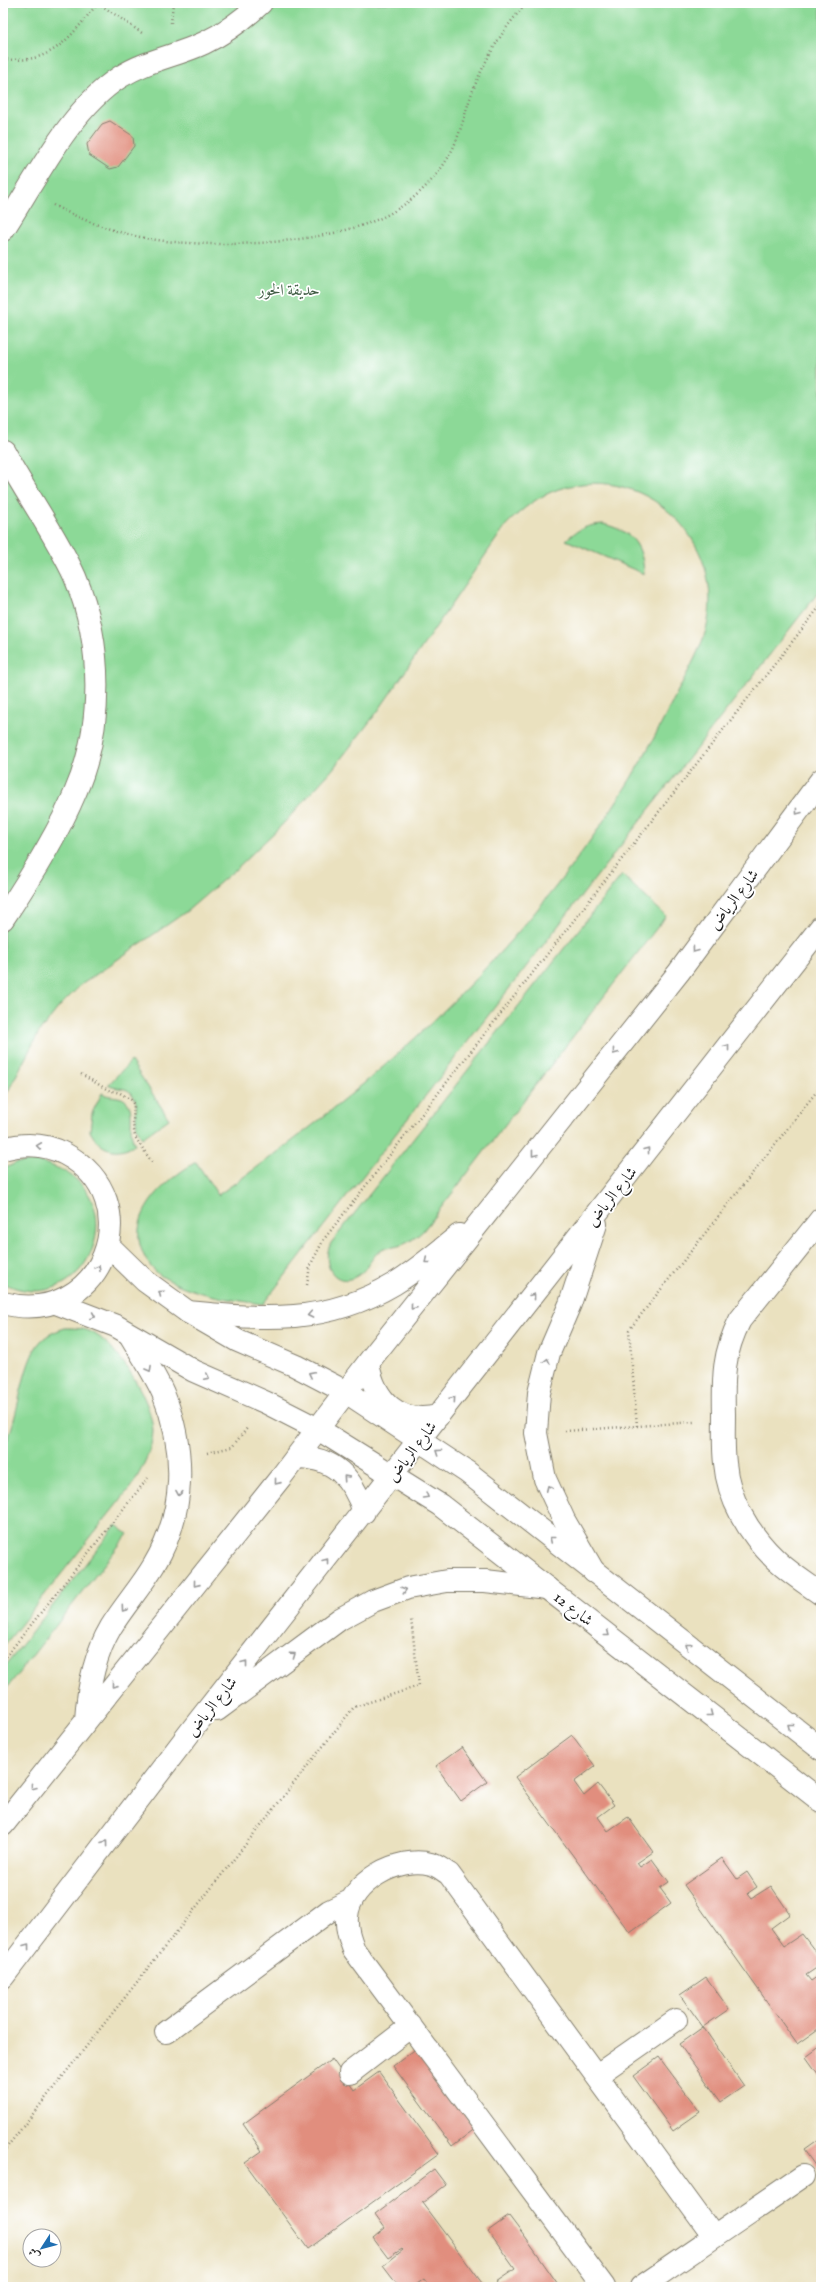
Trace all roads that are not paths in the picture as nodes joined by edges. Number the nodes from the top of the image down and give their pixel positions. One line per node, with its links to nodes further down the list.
1 (261, 3): 2 (main road)
2 (3, 230)
3 (3, 451): 5 (main road)
4 (821, 780): 9 (main road, شارع الرياض, one-way to 9)
5 (3, 919)
6 (821, 927): 8 (main road, شارع الرياض, one-way to 6)
7 (3, 1149): 11 (main road, one-way to 7)
8 (602, 1208): 18 (main road, شارع الرياض, one-way to 8); 24 (main road, one-way to 8)
9 (490, 1210): 14 (main road, one-way to 14); 16 (main road, شارع الرياض, one-way to 16)
10 (821, 1219): 26 (main road)
11 (108, 1245): 13 (main road, one-way to 11); 14 (main road, one-way to 11)
12 (3, 1303): 13 (main road)
13 (56, 1303): 15 (main road, شارع 12, one-way to 15)
14 (188, 1312): 17 (main road, one-way to 14)
15 (130, 1335): 19 (main road, شارع 12, one-way to 19); 27 (main road, one-way to 27)
16 (368, 1364): 17 (main road, شارع الرياض); 18 (main road)
17 (346, 1392): 19 (main road, شارع الرياض); 20 (main road)
18 (438, 1416): 20 (main road, شارع الرياض)
19 (318, 1430): 21 (main road, شارع الرياض); 22 (main road, شارع 12)
20 (419, 1440): 22 (main road, شارع الرياض); 24 (main road, one-way to 20)
21 (296, 1457): 23 (main road, one-way to 21); 27 (main road, شارع الرياض, one-way to 27)
22 (393, 1476): 23 (main road, شارع الرياض); 25 (main road, شارع 12, one-way to 25)
23 (364, 1512): 28 (main road, شارع الرياض, one-way to 23)
24 (594, 1572): 29 (main road, one-way to 24)
25 (547, 1588): 28 (main road, one-way to 25); 30 (main road, شارع 12, one-way to 30)
26 (821, 1594)
27 (86, 1720): 31 (main road, شارع الرياض, one-way to 31)
28 (194, 1727): 33 (main road, شارع الرياض, one-way to 28)
29 (821, 1750)
30 (821, 1801)
31 (3, 1825)
32 (352, 1900): 35 (main road); 36 (main road); 38 (main road)
33 (3, 1977)
34 (676, 2020): 38 (main road)
35 (411, 2026): 37 (main road); 41 (main road)
36 (166, 2032)
37 (350, 2073)
38 (597, 2075): 40 (main road)
39 (802, 2176): 40 (main road)
40 (714, 2237): 42 (main road)
41 (604, 2287)
42 (641, 2287)

